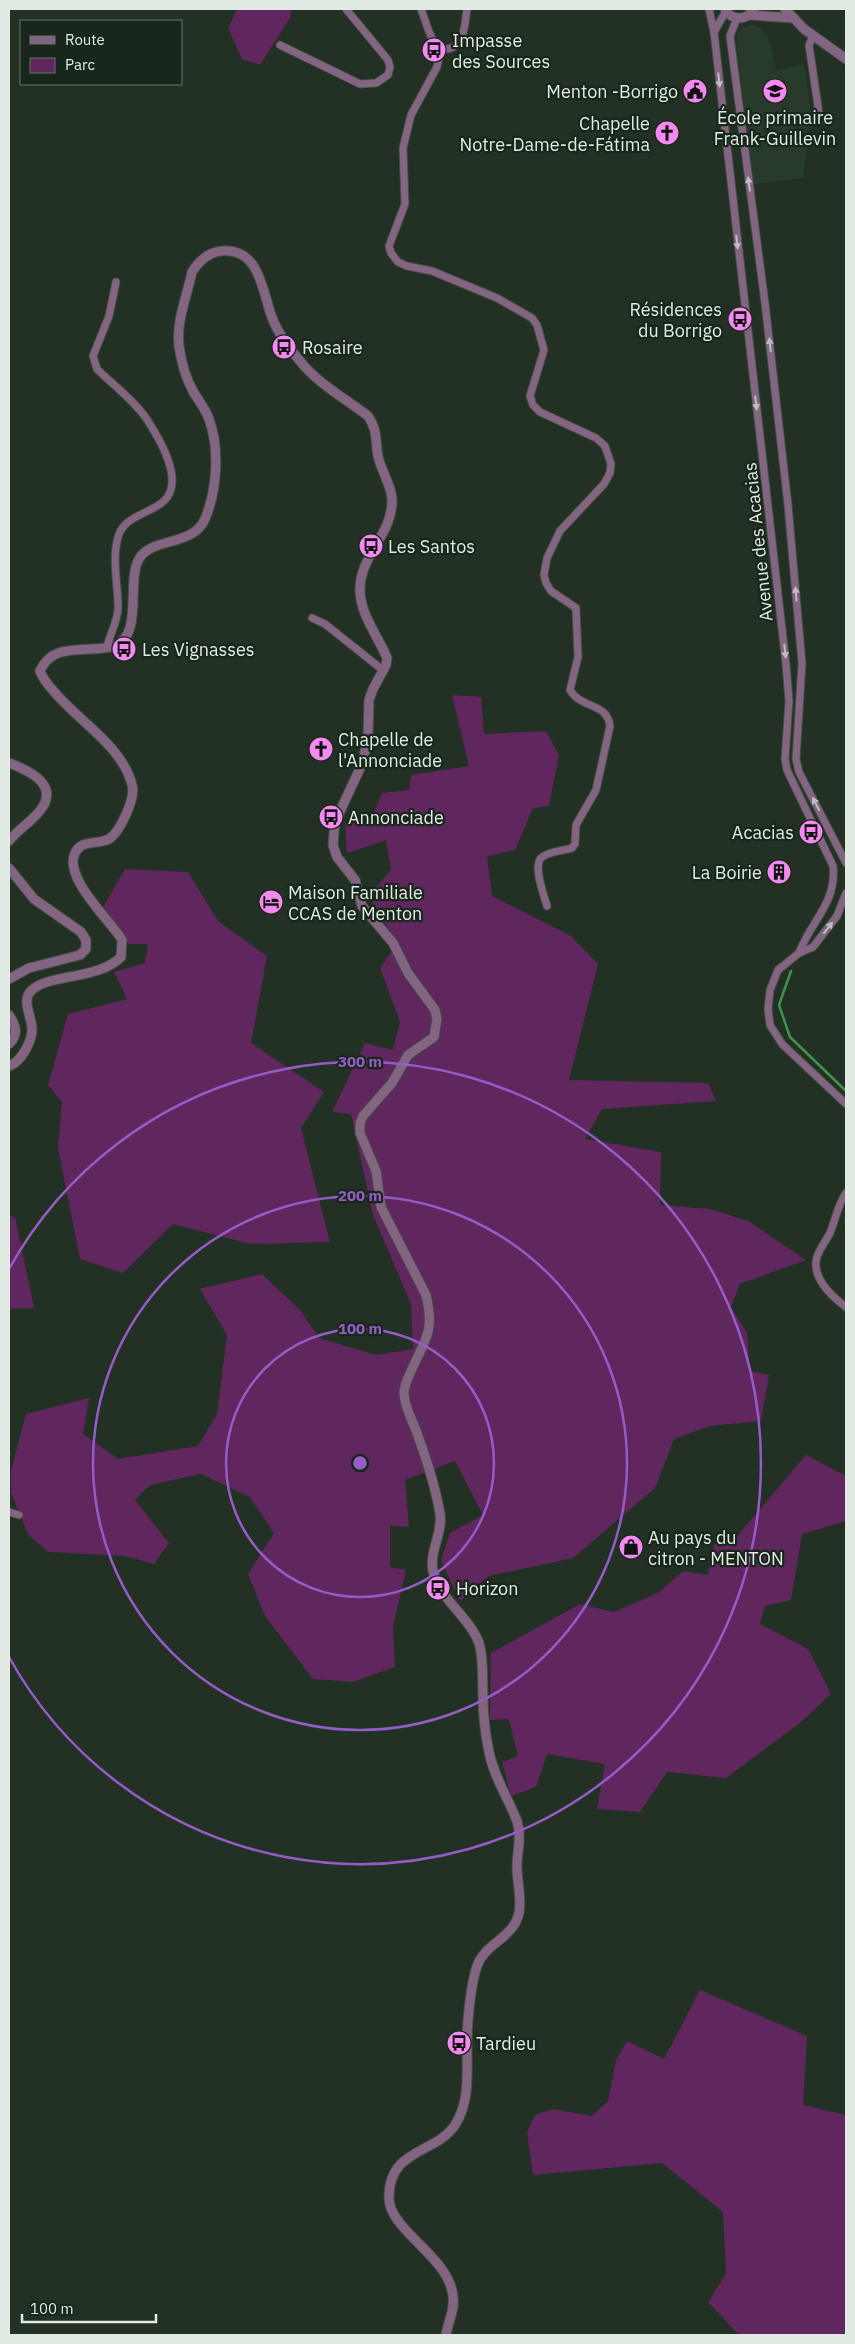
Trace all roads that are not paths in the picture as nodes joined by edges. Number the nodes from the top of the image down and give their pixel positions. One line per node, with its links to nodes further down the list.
1 (346, 9): 13 (street)
2 (421, 9): 14 (street)
3 (467, 9): 14 (street)
4 (709, 9): 11 (street, Avenue des Acacias)
5 (785, 9): 10 (street)
6 (796, 9): 10 (street)
7 (725, 10): 9 (street); 11 (street)
8 (752, 12): 9 (street); 10 (street)
9 (737, 18): 23 (street, Avenue des Acacias, one-way to 9)
10 (794, 18): 12 (street)
11 (714, 32): 27 (street, Avenue des Acacias, one-way to 27)
12 (813, 36): 15 (street); 16 (street)
13 (280, 45)
14 (441, 48): 26 (street)
15 (846, 59)
16 (820, 120)
17 (116, 282): 19 (street)
18 (312, 618): 20 (street)
19 (107, 647): 20 (street); 31 (street)
20 (384, 671): 37 (street)
21 (9, 763): 22 (street)
22 (9, 841)
23 (846, 863)
24 (9, 868): 28 (street)
25 (846, 893): 27 (street, one-way to 25)
26 (547, 906)
27 (799, 953): 32 (street)
28 (9, 980)
29 (9, 1016): 30 (street)
30 (9, 1044)
31 (9, 1066)
32 (846, 1104)
33 (846, 1194): 34 (street)
34 (846, 1307)
35 (9, 1512): 36 (street)
36 (19, 1515)
37 (446, 2335)

